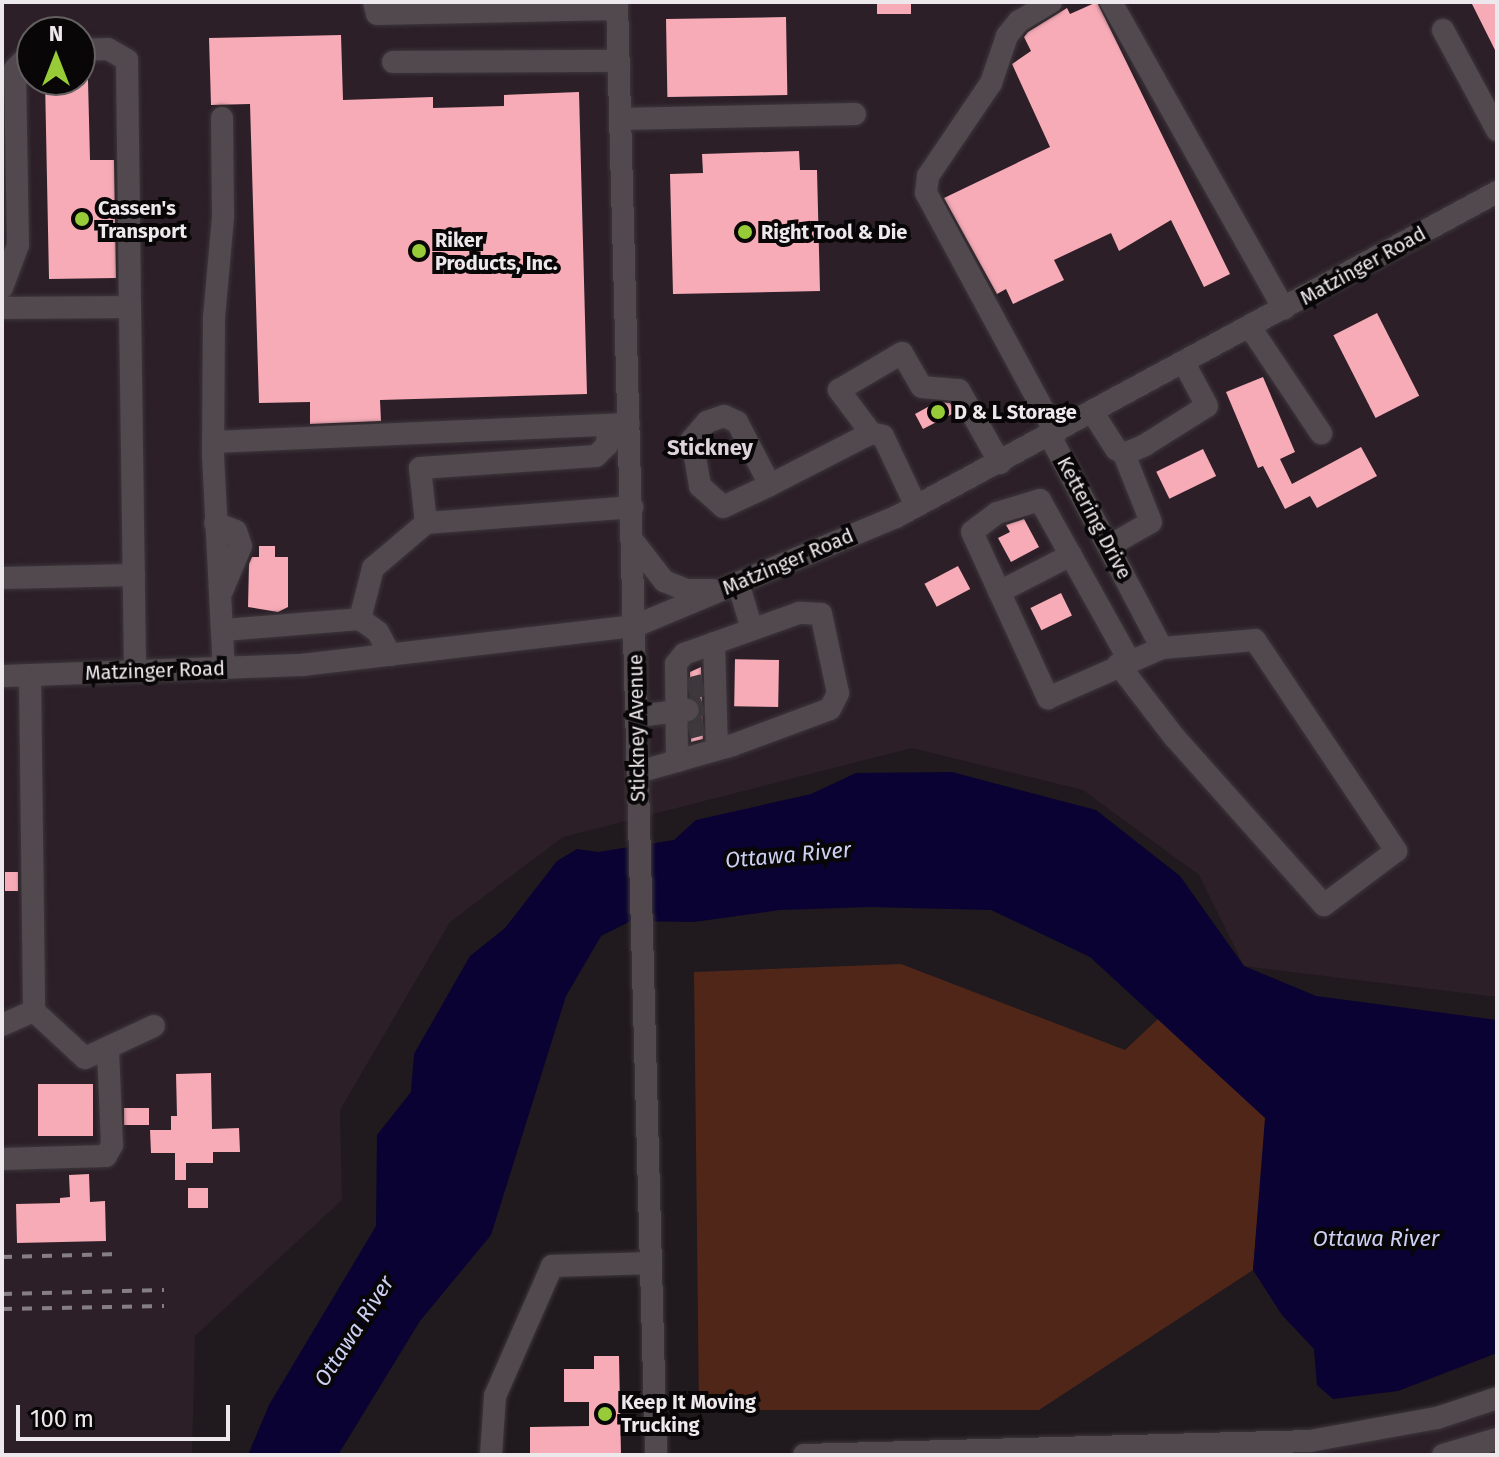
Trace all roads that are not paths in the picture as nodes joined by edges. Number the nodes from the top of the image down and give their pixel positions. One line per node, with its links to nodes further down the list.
1 (374, 2): 4 (street)
2 (1051, 2): 25 (street, Kettering Drive)
3 (1111, 2): 18 (street)
4 (617, 5): 7 (street, Stickney Avenue)
5 (1443, 30): 13 (street)
6 (96, 49): 16 (street)
7 (619, 61): 8 (street); 12 (street, Stickney Avenue)
8 (393, 62)
9 (16, 68): 15 (street)
10 (855, 114): 12 (street)
11 (222, 118): 26 (street)
12 (620, 119): 22 (street, Stickney Avenue)
13 (1497, 130)
14 (1497, 192): 18 (street, Matzinger Road)
15 (2, 288)
16 (130, 307): 17 (street); 36 (street)
17 (2, 308)
18 (1284, 309): 19 (street, Matzinger Road)
19 (1250, 327): 20 (street, Matzinger Road); 24 (street)
20 (1184, 363): 21 (street, Matzinger Road); 27 (street)
21 (1093, 413): 25 (street, Matzinger Road); 27 (street)
22 (618, 424): 26 (street); 31 (street, Stickney Avenue); 32 (street)
23 (871, 433): 28 (street); 29 (street); 30 (street)
24 (1321, 433)
25 (1053, 435): 28 (street, Matzinger Road); 34 (street, Kettering Drive)
26 (213, 442): 43 (street)
27 (1124, 454): 34 (street)
28 (1000, 463): 30 (street, Matzinger Road)
29 (770, 485)
30 (916, 506): 38 (street, Matzinger Road)
31 (632, 507): 32 (street); 33 (street, Stickney Avenue)
32 (426, 523): 40 (street)
33 (632, 540): 38 (street); 41 (street, Stickney Avenue)
34 (1109, 546): 45 (street, Kettering Drive)
35 (1071, 555): 39 (street); 39 (street); 47 (street)
36 (134, 575): 37 (street); 49 (street)
37 (2, 578)
38 (734, 585): 41 (street, Matzinger Road); 42 (street)
39 (999, 592): 47 (street)
40 (360, 619): 43 (street); 46 (street)
41 (635, 626): 46 (street, Matzinger Road); 53 (street, Stickney Avenue)
42 (752, 629): 44 (street); 54 (street)
43 (224, 630): 48 (street)
44 (714, 643): 52 (street); 52 (street)
45 (1162, 648): 47 (street); 47 (street)
46 (390, 655): 48 (street, Matzinger Road)
47 (1124, 662)
48 (224, 669): 49 (street, Matzinger Road)
49 (135, 671): 50 (street, Matzinger Road)
50 (30, 675): 51 (street, Matzinger Road); 57 (street)
51 (2, 676)
52 (696, 706): 53 (street); 54 (street); 55 (street)
53 (637, 716): 56 (street, Stickney Avenue)
54 (717, 749): 55 (street)
55 (677, 761): 56 (street)
56 (638, 772): 62 (street, Stickney Avenue)
57 (34, 1011): 58 (street); 60 (street)
58 (2, 1025)
59 (154, 1026): 60 (street)
60 (108, 1050): 61 (street)
61 (2, 1159)
62 (651, 1263): 66 (street); 67 (street, Stickney Avenue)
63 (1497, 1398): 68 (street)
64 (1497, 1439): 65 (street)
65 (1470, 1452): 69 (street)
66 (491, 1455)
67 (656, 1455)
68 (804, 1455)
69 (1443, 1455)

